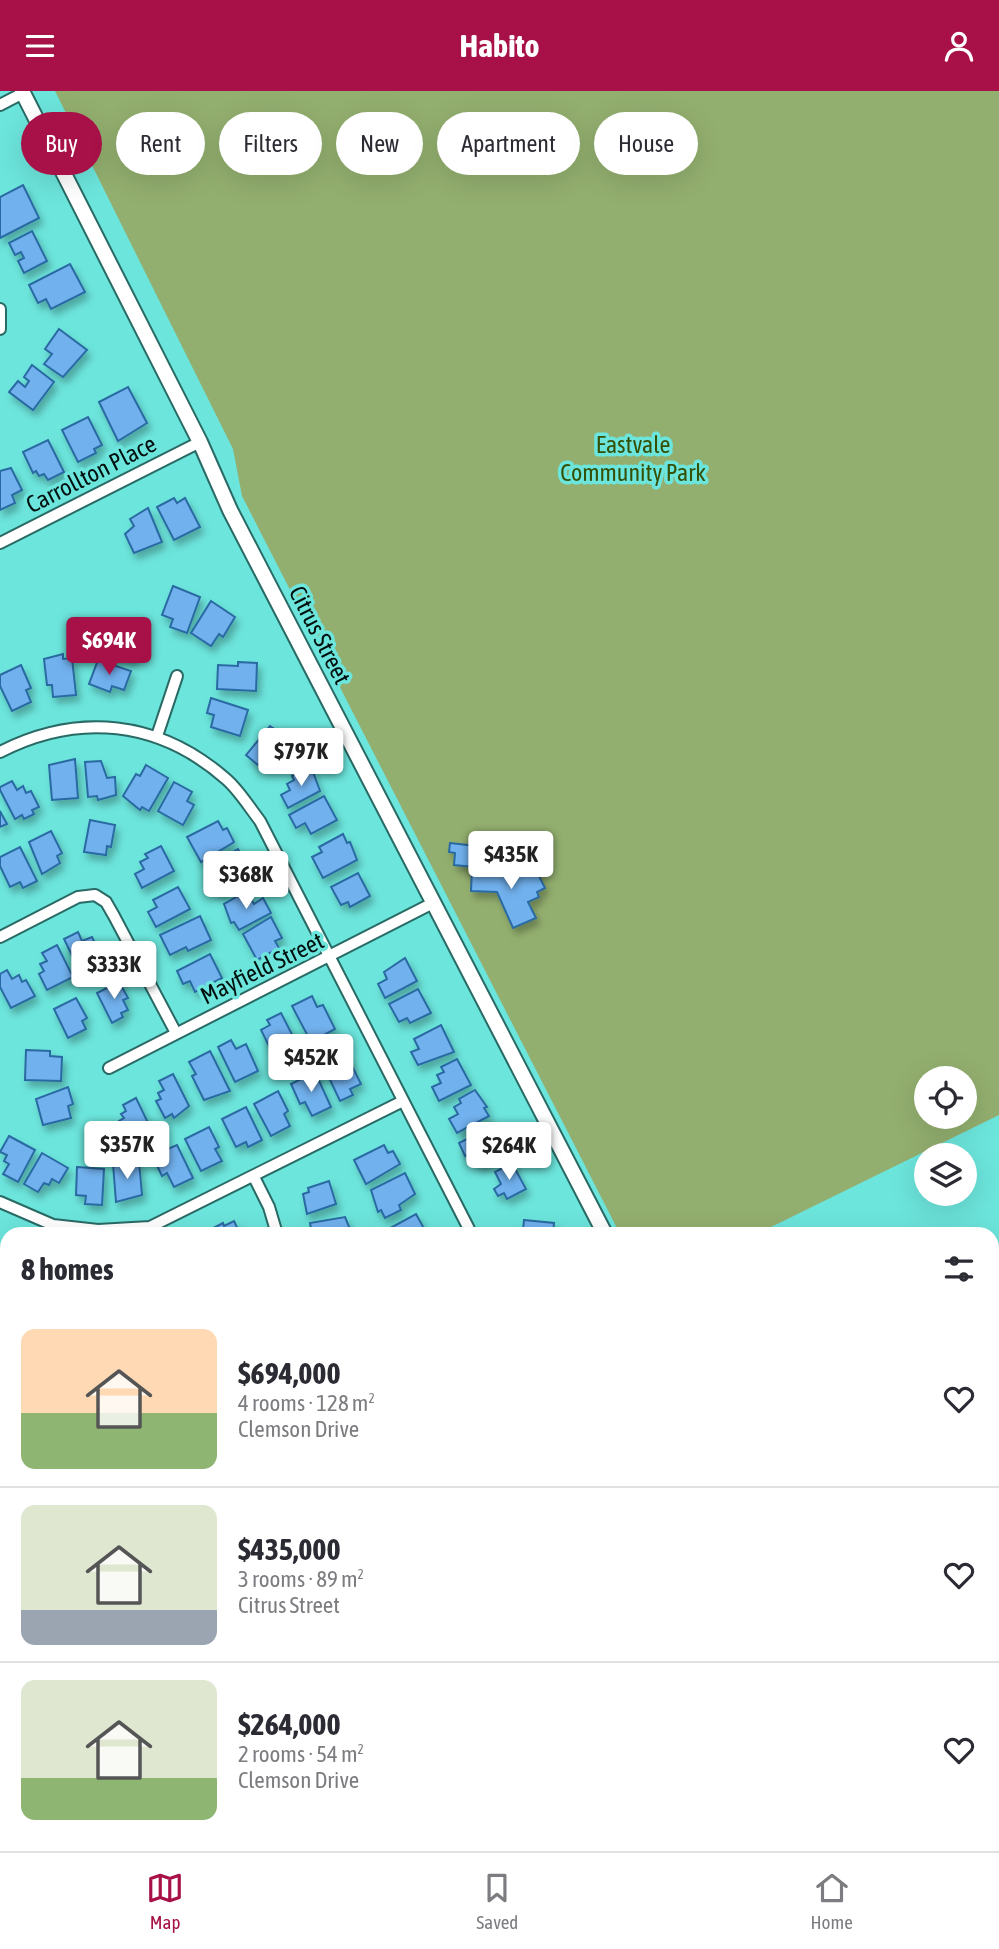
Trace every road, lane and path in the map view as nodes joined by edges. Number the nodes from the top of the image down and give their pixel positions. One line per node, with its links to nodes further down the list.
1 (23, 92): 2 (street); 5 (street, Citrus Street)
2 (0, 105)
3 (0, 309): 4 (street)
4 (0, 328)
5 (200, 442): 6 (street, Carrollton Place); 10 (street, Citrus Street)
6 (0, 543)
7 (177, 676): 8 (street)
8 (157, 736): 9 (street); 12 (street)
9 (0, 752)
10 (433, 904): 12 (street, Mayfield Street); 22 (street, Citrus Street)
11 (0, 937): 13 (street)
12 (330, 958): 13 (street, Mayfield Street); 15 (street)
13 (176, 1033): 14 (street, Mayfield Street)
14 (109, 1068)
15 (403, 1101): 16 (street); 21 (street)
16 (254, 1177): 19 (street); 20 (street)
17 (0, 1202): 18 (street)
18 (70, 1227)
19 (157, 1227)
20 (275, 1227)
21 (468, 1227)
22 (601, 1227)

